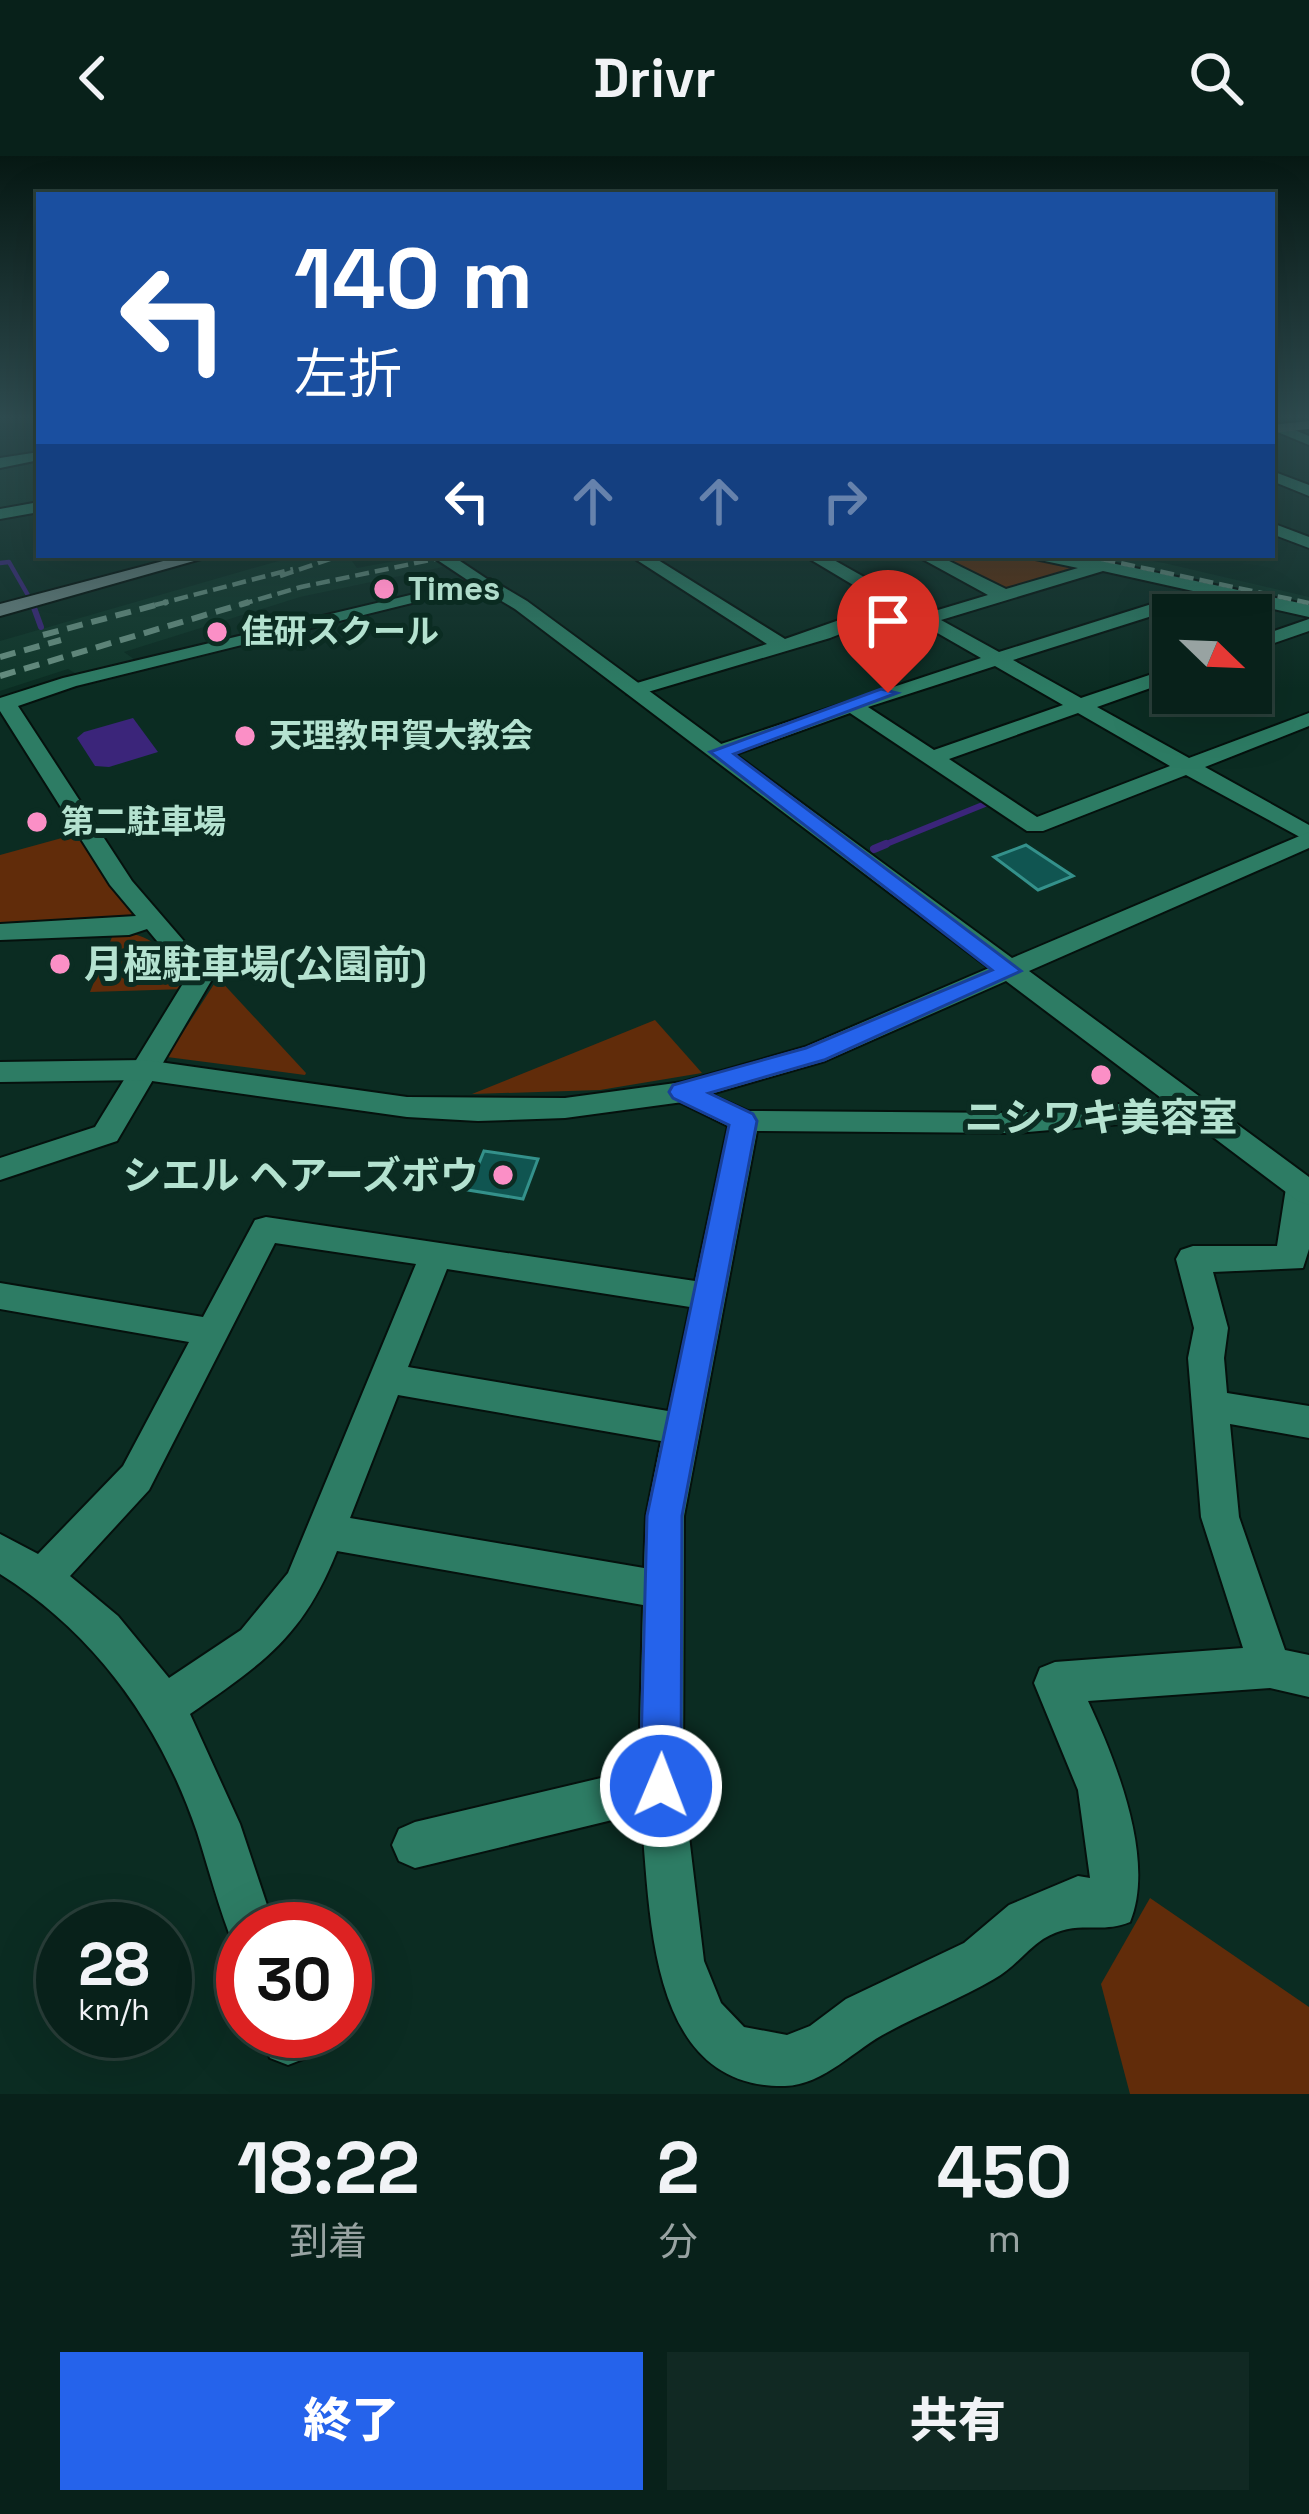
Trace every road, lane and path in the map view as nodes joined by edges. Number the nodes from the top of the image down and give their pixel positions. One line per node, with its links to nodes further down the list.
1 (31, 508): 2 (street)
2 (0, 514)
3 (1275, 529): 4 (street)
4 (1309, 543)
5 (194, 558): 18 (main road)
6 (444, 558): 13 (street)
7 (643, 558): 23 (street)
8 (817, 558): 17 (street)
9 (930, 558): 16 (street)
10 (1046, 558): 12 (street)
11 (1176, 562): 15 (street)
12 (1102, 566): 14 (street); 16 (street)
13 (484, 583): 26 (street); 27 (street)
14 (1219, 589): 19 (street); 24 (street)
15 (1309, 594)
16 (1003, 595): 20 (street)
17 (901, 604): 20 (street); 23 (street)
18 (3, 605)
19 (1309, 611)
20 (926, 619): 24 (street)
21 (1309, 625): 22 (street)
22 (1272, 638)
23 (783, 646): 26 (street)
24 (995, 658): 28 (street); 29 (street)
25 (1152, 680): 29 (street)
26 (634, 690): 31 (street)
27 (3, 704): 35 (street)
28 (852, 705): 31 (street); 32 (street)
29 (1082, 705): 32 (street); 33 (street)
30 (1309, 719): 33 (street)
31 (720, 752): 37 (street)
32 (932, 758): 33 (street)
33 (1188, 767): 34 (street)
34 (1309, 837): 37 (street)
35 (150, 920): 36 (street); 38 (street)
36 (0, 932)
37 (1009, 971): 40 (street); 41 (street)
38 (146, 1070): 39 (street); 40 (street); 43 (street)
39 (0, 1072)
40 (683, 1092): 42 (street)
41 (1190, 1108): 42 (street); 44 (street)
42 (744, 1121): 47 (street)
43 (0, 1169)
44 (1306, 1190): 50 (street)
45 (436, 1255): 47 (street); 48 (street); 49 (street)
46 (0, 1297): 48 (street)
47 (710, 1297): 52 (street)
48 (211, 1332): 55 (street)
49 (385, 1378): 52 (street); 53 (street)
50 (1210, 1405): 51 (street); 57 (street)
51 (1309, 1422)
52 (683, 1429): 56 (street)
53 (324, 1531): 56 (street); 58 (street)
54 (0, 1552): 55 (street)
55 (42, 1579): 58 (street)
56 (664, 1590): 59 (street)
57 (1289, 1672): 59 (street)
58 (164, 1706): 61 (street)
59 (661, 1786): 60 (street)
60 (415, 1845)
61 (242, 1902)

